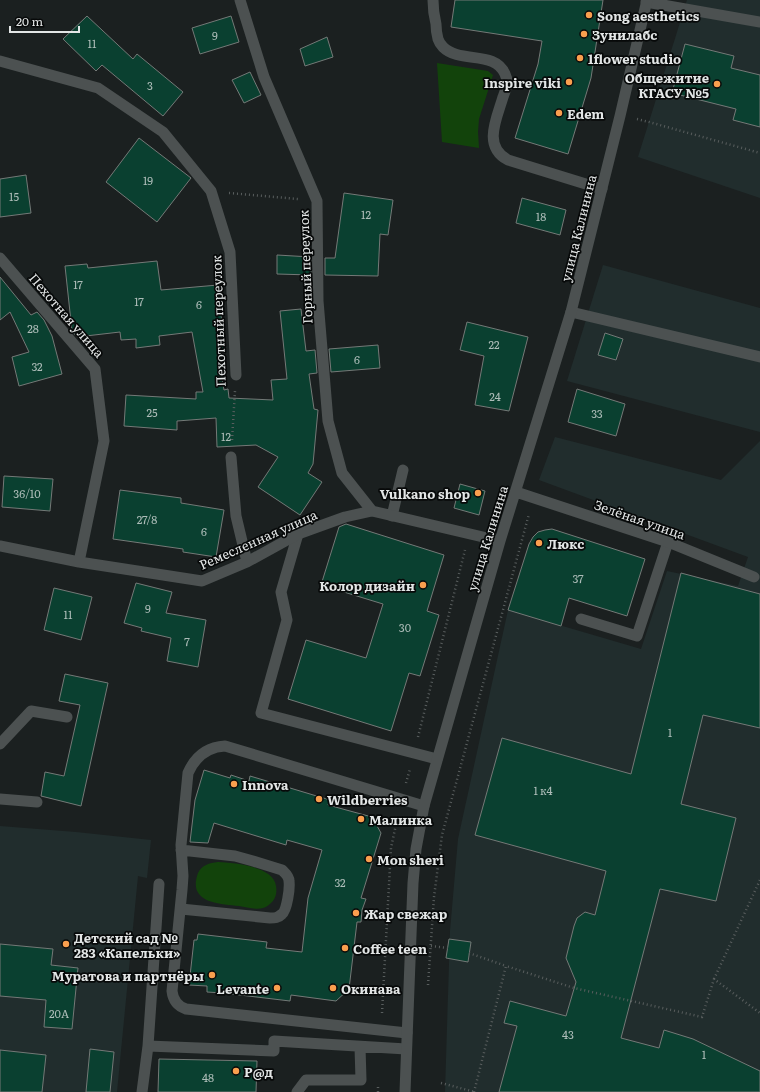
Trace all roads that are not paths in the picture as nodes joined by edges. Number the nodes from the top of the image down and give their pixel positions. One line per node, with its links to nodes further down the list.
1 (240, 0): 14 (street, Горный переулок)
2 (433, 0): 6 (street)
3 (646, 1): 4 (street); 6 (street, улица Калинина)
4 (760, 22)
5 (0, 61): 10 (street, Пехотный переулок)
6 (602, 189): 8 (street, улица Калинина)
7 (0, 258): 20 (street, Пехотная улица)
8 (571, 312): 9 (street); 13 (street, улица Калинина)
9 (760, 357)
10 (236, 375)
11 (231, 456): 21 (street)
12 (403, 470): 15 (street)
13 (516, 492): 17 (street, улица Калинина); 18 (street, Зелёная улица)
14 (372, 511): 15 (street, Ремесленная улица); 16 (street, Ремесленная улица)
15 (392, 516): 17 (street, Ремесленная улица)
16 (298, 534): 21 (street, Ремесленная улица); 26 (street)
17 (500, 541): 26 (street, улица Калинина)
18 (668, 542): 22 (street, Зелёная улица); 23 (street)
19 (0, 546): 20 (street, Ремесленная улица)
20 (79, 562): 21 (street, Ремесленная улица)
21 (247, 562)
22 (754, 577)
23 (581, 619)
24 (67, 717): 25 (street)
25 (0, 744)
26 (437, 759): 29 (street, улица Калинина)
27 (0, 799): 28 (street)
28 (37, 802)
29 (424, 806): 30 (street); 33 (street, улица Калинина)
30 (181, 850): 32 (street); 32 (street)
31 (159, 884): 34 (street)
32 (181, 909): 33 (street)
33 (407, 1033): 36 (street, улица Калинина)
34 (148, 1046): 35 (street); 37 (street)
35 (360, 1047): 36 (street); 38 (street)
36 (406, 1049): 39 (street, улица Калинина)
37 (142, 1092)
38 (297, 1092)
39 (405, 1092)

